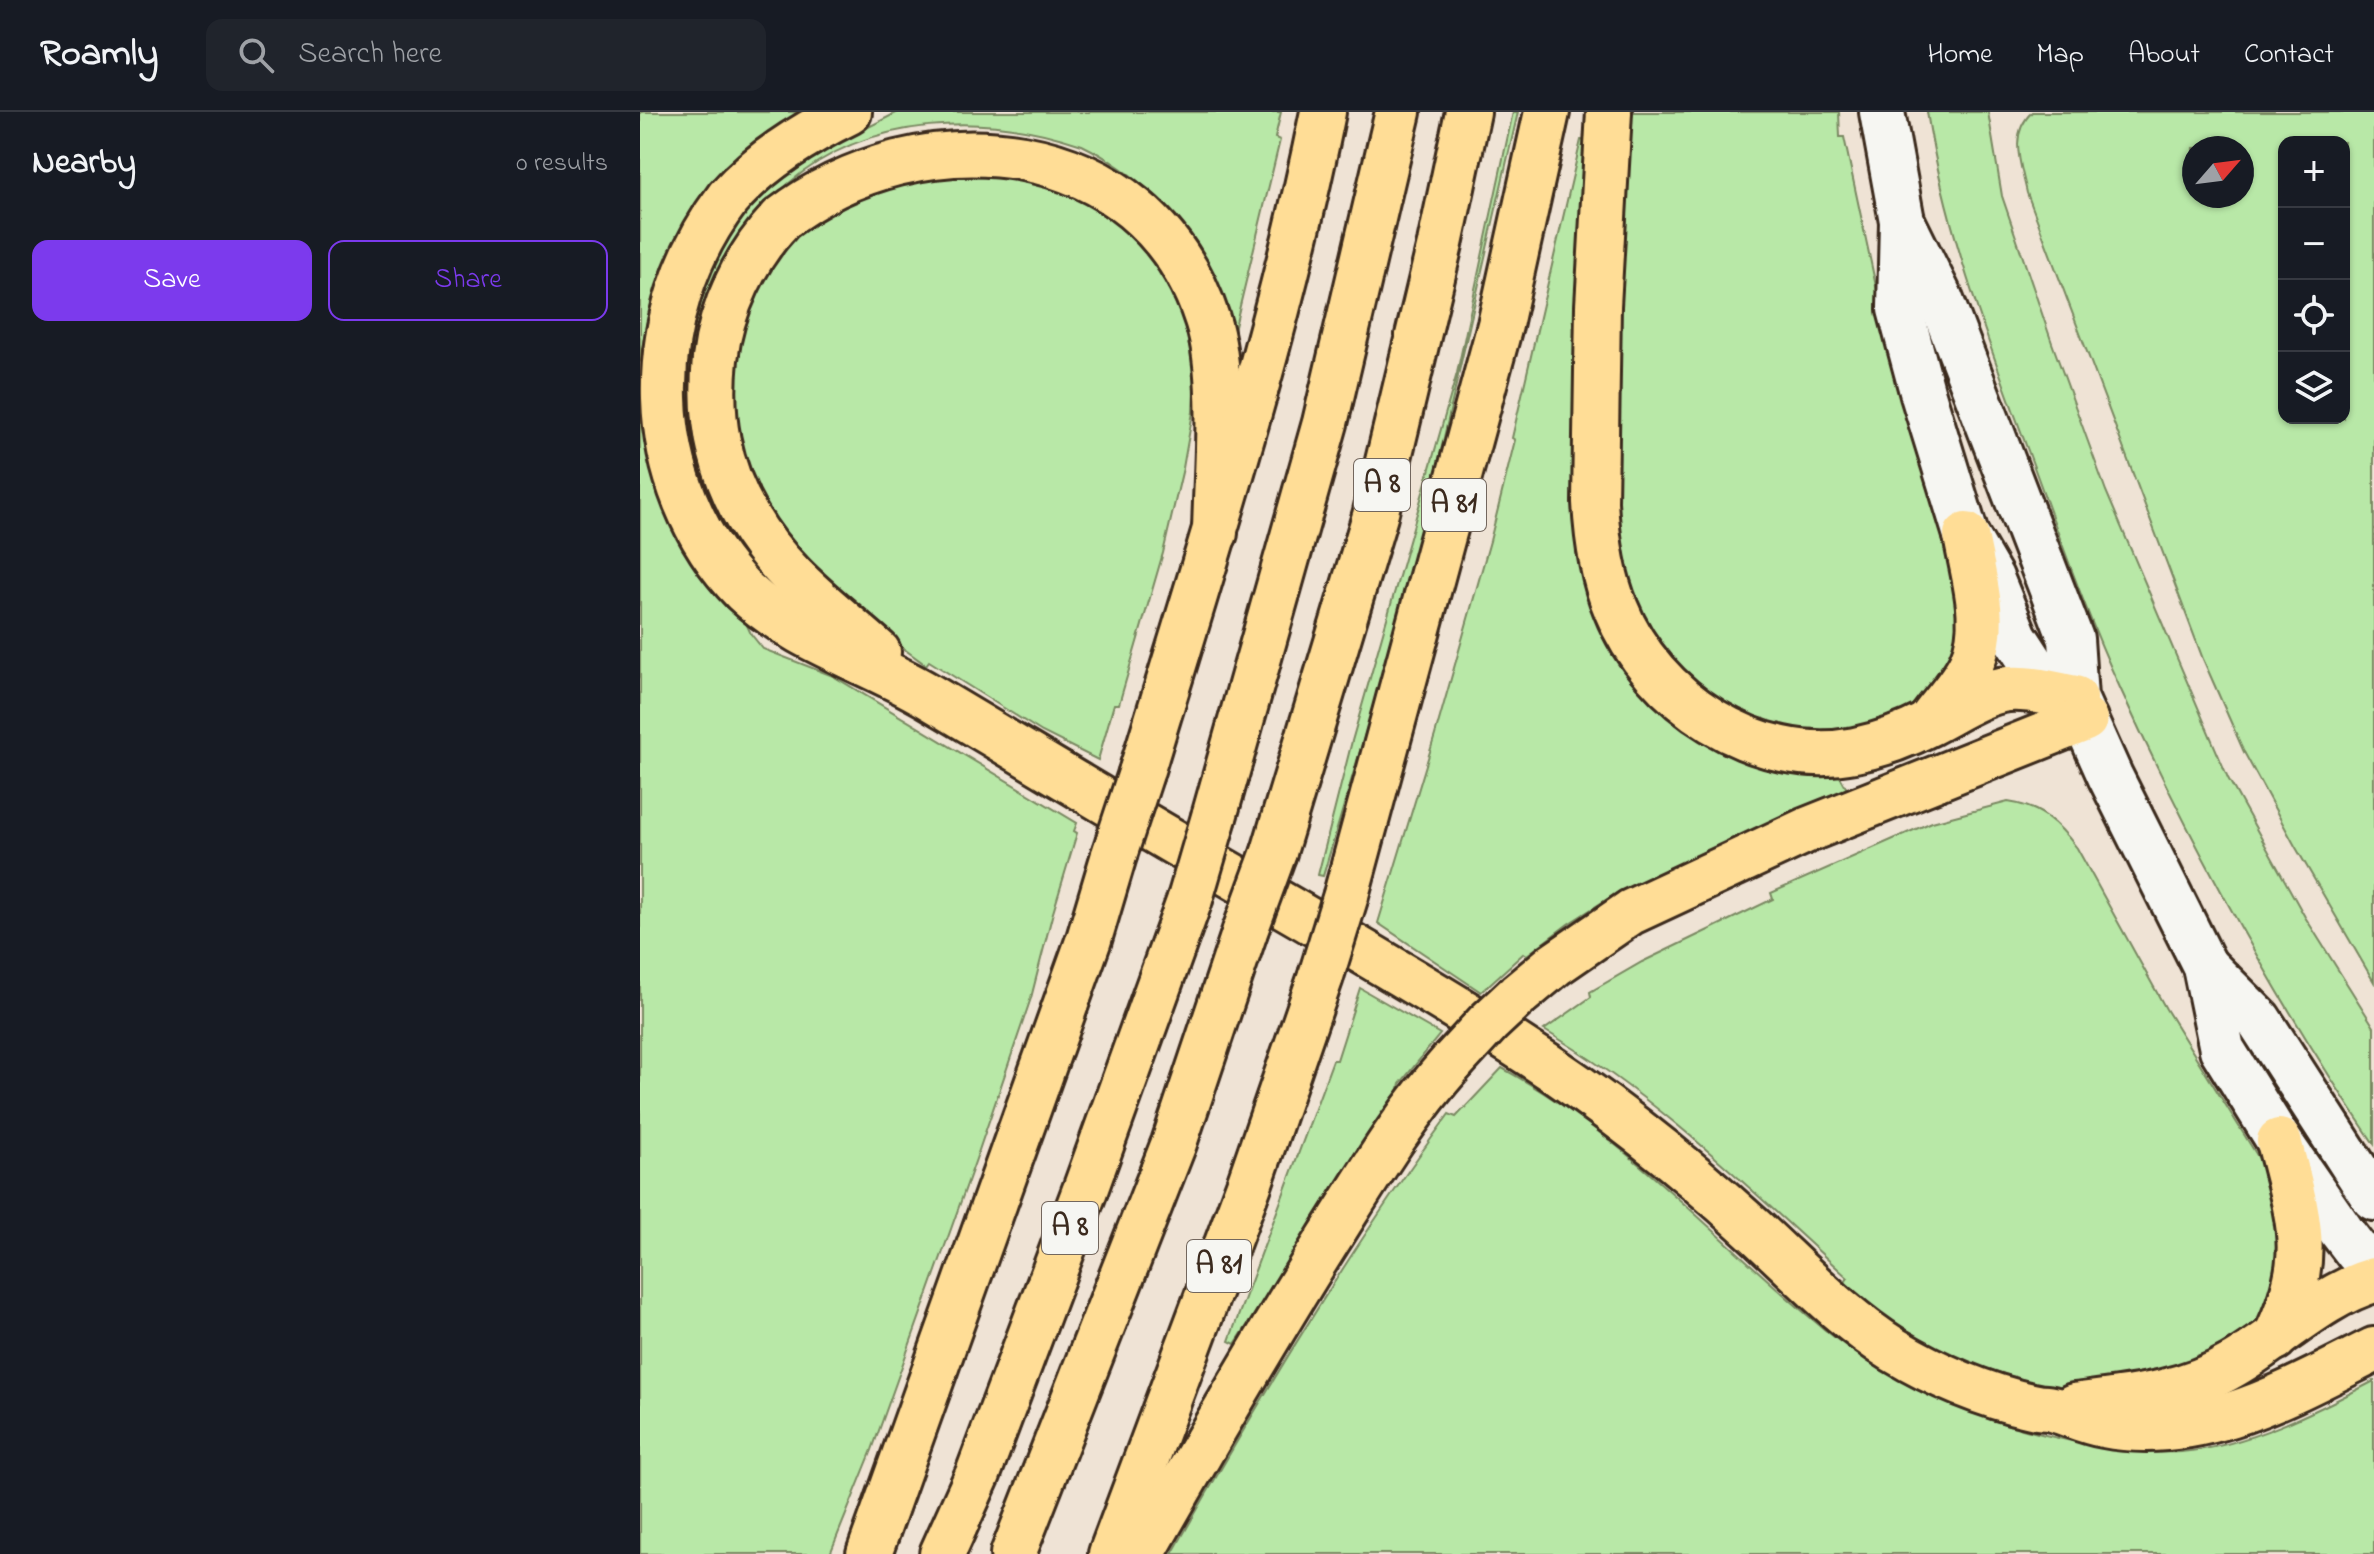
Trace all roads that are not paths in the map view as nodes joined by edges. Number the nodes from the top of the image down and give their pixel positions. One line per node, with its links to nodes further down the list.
1 (849, 112): 11 (highway)
2 (1323, 112): 9 (highway)
3 (1398, 112): 23 (highway, A 8, bridge)
4 (1468, 112): 24 (highway, A 8, bridge)
5 (1547, 112): 25 (highway, A 81, bridge)
6 (1609, 112): 13 (highway)
7 (1882, 112): 8 (main road)
8 (1902, 221): 10 (main road); 12 (main road)
9 (1215, 533): 11 (highway); 22 (highway, bridge)
10 (1966, 535): 12 (main road); 13 (highway)
11 (921, 691): 21 (highway)
12 (2080, 708): 13 (highway); 14 (main road); 26 (highway, bridge)
13 (1927, 725)
14 (2205, 966): 15 (main road); 16 (main road)
15 (2279, 1141): 17 (main road); 19 (highway)
16 (2374, 1198)
17 (2374, 1260)
18 (2374, 1280): 19 (highway)
19 (2275, 1338): 21 (highway)
20 (2374, 1350): 21 (highway)
21 (2052, 1409)
22 (869, 1554)
23 (942, 1554)
24 (1013, 1554)
25 (1111, 1554)
26 (1142, 1554)

